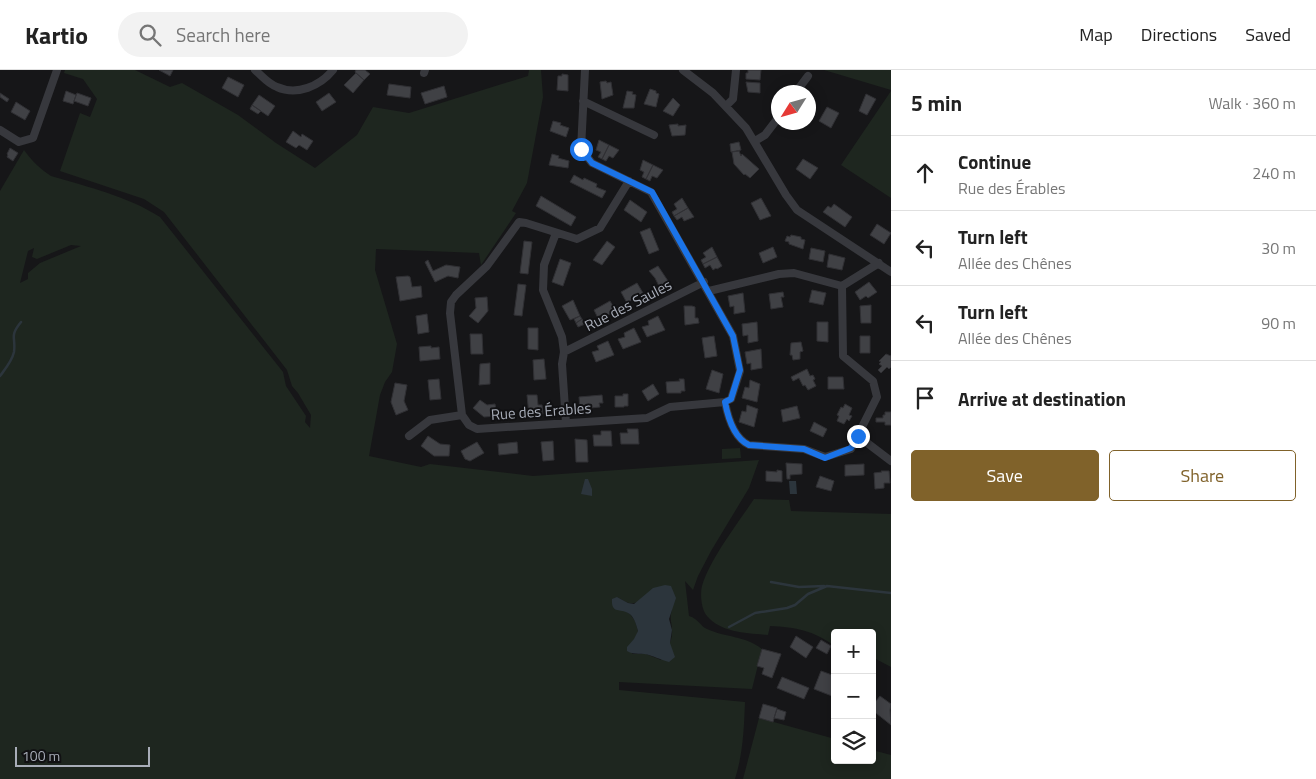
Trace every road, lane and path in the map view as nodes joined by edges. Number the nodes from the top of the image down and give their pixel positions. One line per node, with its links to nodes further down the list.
1 (57, 70): 12 (street)
2 (255, 70): 3 (street)
3 (333, 70)
4 (585, 70): 9 (street)
5 (682, 70): 10 (street)
6 (736, 70): 10 (street)
7 (808, 76): 8 (street)
8 (801, 85)
9 (583, 101): 13 (street); 15 (street)
10 (726, 106): 14 (street)
11 (771, 127): 14 (street)
12 (0, 130)
13 (654, 135)
14 (755, 141): 17 (street)
15 (629, 181): 16 (street); 19 (street)
16 (556, 233): 22 (street); 24 (street)
17 (879, 264): 18 (street); 20 (street)
18 (891, 272)
19 (704, 282): 21 (street); 22 (street, Rue des Saules)
20 (842, 286): 21 (street); 27 (street)
21 (709, 291): 23 (street)
22 (564, 352): 25 (street)
23 (725, 402): 25 (street, Rue des Érables); 27 (street)
24 (462, 415): 25 (street, Rue des Érables); 26 (street)
25 (566, 423)
26 (409, 436)
27 (858, 436): 28 (street)
28 (891, 461)

